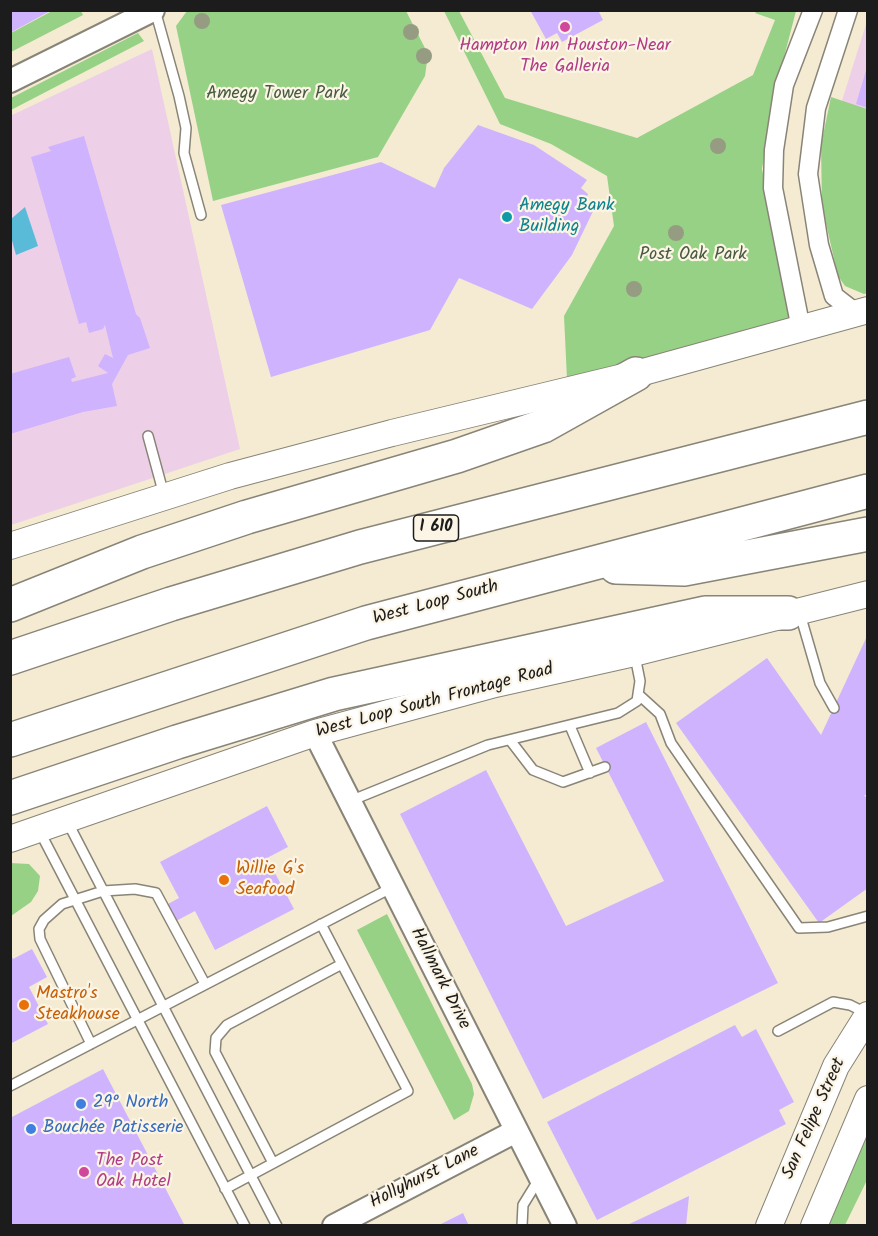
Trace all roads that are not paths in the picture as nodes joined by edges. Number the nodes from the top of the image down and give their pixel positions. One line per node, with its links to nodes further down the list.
1 (154, 10): 4 (street); 5 (lane)
2 (813, 10): 7 (street)
3 (848, 10): 6 (street)
4 (10, 81)
5 (201, 215)
6 (862, 312): 7 (main road)
7 (801, 329): 8 (main road)
8 (636, 374): 12 (main road); 17 (highway)
9 (867, 417): 20 (highway, I 610)
10 (148, 436): 12 (lane)
11 (867, 492): 15 (highway, West Loop South)
12 (164, 497): 14 (main road)
13 (867, 534): 15 (highway)
14 (10, 546)
15 (578, 566): 25 (highway, West Loop South)
16 (867, 594): 18 (main road, West Loop South Frontage Road)
17 (10, 605)
18 (794, 612): 19 (main road, West Loop South Frontage Road); 22 (lane); 29 (highway)
19 (634, 653): 21 (lane); 24 (main road, West Loop South Frontage Road)
20 (10, 658)
21 (638, 694): 23 (lane); 37 (lane)
22 (834, 708)
23 (570, 726): 26 (lane); 28 (lane)
24 (315, 733): 30 (street, Hallmark Drive); 31 (main road, West Loop South Frontage Road)
25 (10, 740)
26 (510, 740): 28 (lane); 30 (lane)
27 (605, 767): 28 (lane)
28 (590, 773)
29 (10, 798)
30 (349, 802): 34 (street, Hallmark Drive)
31 (67, 821): 32 (main road, West Loop South Frontage Road); 35 (lane)
32 (38, 830): 33 (main road, West Loop South Frontage Road); 36 (lane)
33 (10, 840)
34 (393, 887): 38 (lane); 48 (street, Hallmark Drive)
35 (103, 891): 36 (lane); 40 (lane); 41 (lane)
36 (74, 898): 43 (lane); 45 (lane)
37 (867, 916)
38 (321, 924): 39 (lane); 40 (lane)
39 (342, 964): 49 (lane); 49 (lane)
40 (205, 984): 41 (lane)
41 (163, 1006): 43 (lane); 50 (lane)
42 (867, 1015): 44 (lane); 58 (main road, San Felipe Street)
43 (137, 1019): 45 (lane); 52 (lane)
44 (778, 1031)
45 (91, 1044): 46 (lane)
46 (10, 1086)
47 (867, 1099): 59 (main road)
48 (516, 1131): 51 (street, Hallmark Drive); 55 (street, Hollyhurst Lane)
49 (273, 1163): 50 (lane)
50 (251, 1176): 52 (lane); 54 (lane)
51 (540, 1178): 56 (lane); 57 (street, Hallmark Drive)
52 (225, 1189): 53 (lane)
53 (245, 1226)
54 (277, 1226)
55 (334, 1226)
56 (522, 1226)
57 (565, 1226)
58 (769, 1226)
59 (814, 1226)

